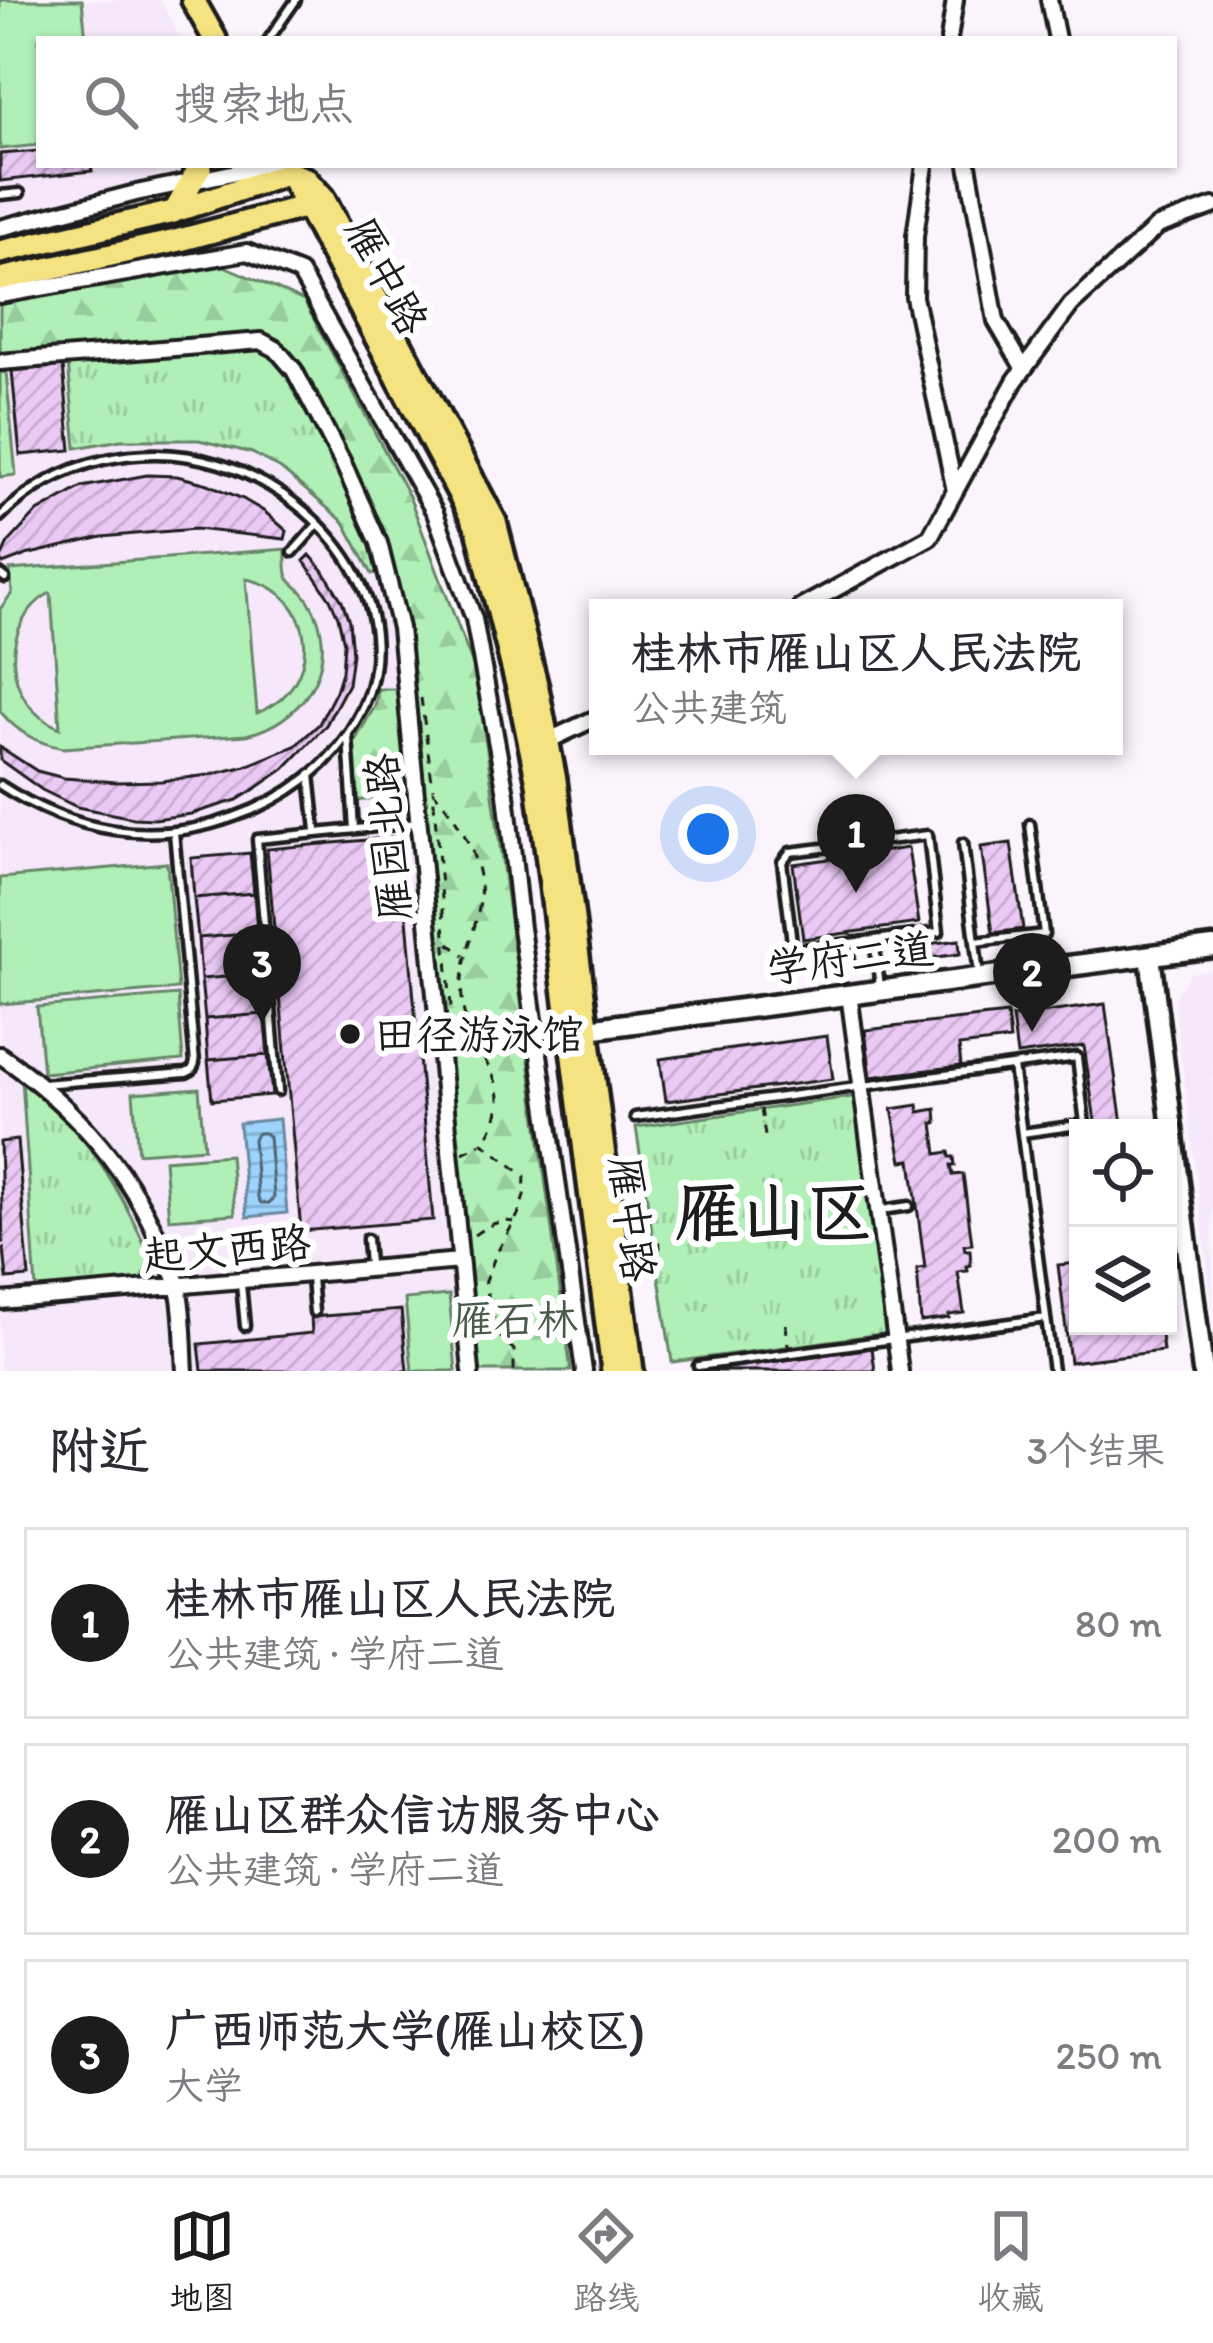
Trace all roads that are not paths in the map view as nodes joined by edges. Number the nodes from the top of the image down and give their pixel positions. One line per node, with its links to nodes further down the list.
1 (193, 0): 5 (main road)
2 (296, 0): 6 (lane)
3 (955, 0): 7 (street)
4 (1049, 0): 8 (street)
5 (212, 36)
6 (271, 36)
7 (949, 36)
8 (1056, 36)
9 (925, 168): 24 (street)
10 (969, 168): 23 (street)
11 (287, 169): 12 (street); 15 (main road, 雁中路); 17 (main road); 31 (main road, 雁中路)
12 (196, 173): 17 (main road); 18 (street)
13 (20, 194): 14 (lane)
14 (0, 195)
15 (307, 206): 20 (main road); 31 (main road, 雁中路)
16 (1213, 206): 23 (street)
17 (175, 211): 19 (main road)
18 (0, 228)
19 (0, 252)
20 (0, 279)
21 (0, 295): 73 (street)
22 (0, 362): 34 (street, 雁园北路)
23 (1024, 369): 24 (street)
24 (955, 491): 28 (street)
25 (0, 517): 26 (lane)
26 (317, 525): 27 (lane); 30 (lane)
27 (293, 551)
28 (816, 599)
29 (589, 721): 31 (street)
30 (348, 735): 32 (lane); 36 (lane)
31 (539, 744): 47 (main road, 雁中路)
32 (310, 775): 37 (lane); 38 (lane)
33 (0, 785): 37 (lane)
34 (420, 823): 36 (lane); 60 (street, 雁园北路)
35 (1030, 824): 41 (lane)
36 (354, 829): 38 (lane)
37 (174, 832): 50 (lane)
38 (316, 833): 52 (lane)
39 (963, 843): 41 (lane)
40 (874, 940): 40 (lane); 45 (lane)
41 (975, 942): 44 (lane)
42 (1213, 947): 43 (street, 学府二道)
43 (1150, 956): 44 (street, 学府二道); 78 (street)
44 (980, 977): 45 (street, 学府二道)
45 (880, 990): 46 (street, 学府二道)
46 (849, 994): 47 (street, 学府二道); 51 (street)
47 (578, 1031): 59 (main road, 雁中路)
48 (0, 1055): 50 (street)
49 (1013, 1066): 51 (lane); 54 (lane); 54 (lane)
50 (41, 1084): 64 (street)
51 (862, 1088): 53 (lane); 56 (street)
52 (278, 1090)
53 (634, 1117)
54 (1022, 1133): 67 (lane)
55 (909, 1206): 56 (lane)
56 (876, 1212): 69 (street)
57 (367, 1238): 61 (lane)
58 (655, 1247): 59 (lane)
59 (607, 1254): 74 (main road, 雁中路); 75 (main road, 雁中路)
60 (460, 1261): 61 (street, 起文西路); 72 (street, 雁园北路)
61 (369, 1269): 62 (street, 起文西路)
62 (311, 1274): 63 (street, 起文西路); 66 (lane)
63 (241, 1281): 64 (street, 起文西路); 68 (lane)
64 (178, 1286): 65 (street, 起文西路); 71 (street)
65 (0, 1301)
66 (314, 1312)
67 (1046, 1318): 69 (lane); 77 (lane)
68 (245, 1326)
69 (896, 1339): 70 (lane); 76 (street)
70 (698, 1366)
71 (185, 1371)
72 (471, 1371)
73 (584, 1371)
74 (613, 1371)
75 (632, 1371)
76 (900, 1371)
77 (1053, 1371)
78 (1203, 1371)

